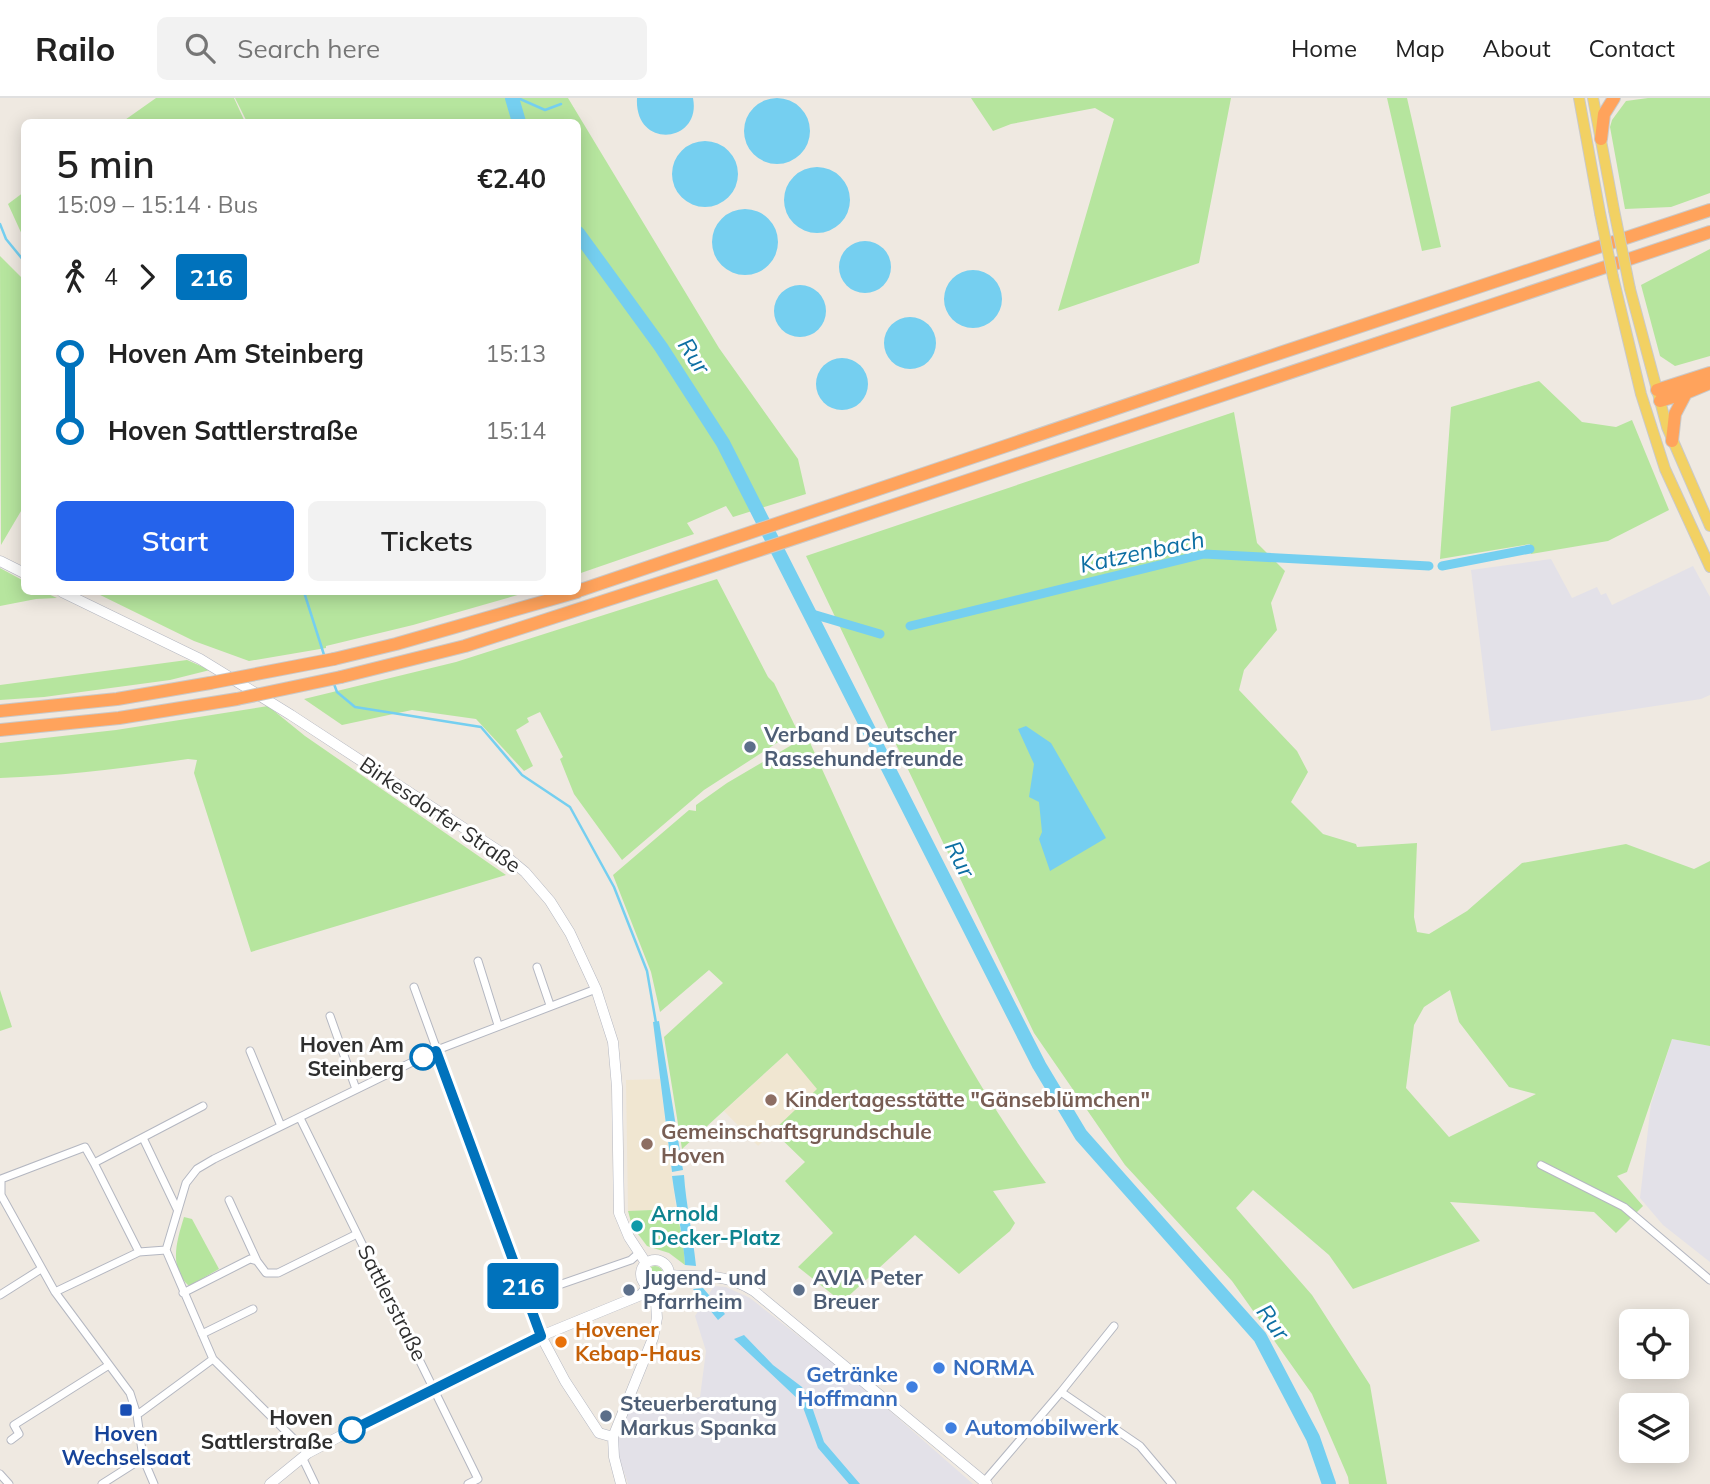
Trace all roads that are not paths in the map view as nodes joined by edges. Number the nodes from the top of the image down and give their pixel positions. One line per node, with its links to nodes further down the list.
1 (1579, 98): 9 (main road, bridge)
2 (1593, 98): 4 (main road)
3 (1614, 98): 4 (highway)
4 (1601, 139): 11 (main road, bridge)
5 (1710, 210): 18 (highway)
6 (1710, 232): 22 (highway, bridge)
7 (1710, 373): 11 (highway)
8 (1710, 383): 10 (highway)
9 (1641, 394): 11 (main road); 12 (main road)
10 (1686, 394): 11 (highway); 13 (highway)
11 (1658, 396): 12 (main road); 13 (main road)
12 (1644, 406): 16 (main road)
13 (1672, 441): 14 (main road)
14 (1710, 526)
15 (0, 561): 17 (main road)
16 (1710, 567)
17 (21, 572)
18 (581, 590)
19 (68, 595): 26 (main road, Birkesdorfer Straße)
20 (563, 595): 21 (highway, bridge)
21 (0, 711)
22 (0, 730)
23 (478, 961): 29 (street)
24 (537, 967): 27 (street)
25 (414, 987): 31 (street)
26 (596, 989): 27 (street); 45 (main road, Birkesdorfer Straße)
27 (550, 1005): 29 (street)
28 (330, 1016): 32 (street)
29 (498, 1025): 31 (street)
30 (250, 1051): 35 (street)
31 (436, 1051): 32 (street); 55 (street)
32 (356, 1089): 34 (street)
33 (202, 1106): 36 (street)
34 (300, 1118): 35 (street); 42 (street, Sattlerstraße)
35 (281, 1126): 41 (street)
36 (143, 1138): 37 (street); 41 (street)
37 (94, 1163): 39 (street); 44 (street)
38 (1541, 1166): 50 (street)
39 (1, 1196): 48 (street)
40 (229, 1200): 46 (street)
41 (177, 1210): 43 (street)
42 (357, 1234): 46 (street); 62 (street, Sattlerstraße)
43 (166, 1251): 44 (street); 53 (street)
44 (139, 1252): 52 (street)
45 (639, 1253): 47 (main road, Birkesdorfer Straße); 55 (street)
46 (257, 1261): 53 (street)
47 (646, 1263): 49 (main road); 51 (main road)
48 (41, 1269): 52 (street); 54 (street)
49 (669, 1275): 51 (main road); 70 (main road)
50 (1710, 1280)
51 (651, 1287): 59 (main road); 65 (main road)
52 (55, 1292): 61 (street)
53 (183, 1293): 58 (street)
54 (0, 1295)
55 (527, 1296): 59 (street)
56 (253, 1309): 58 (street)
57 (1114, 1326): 63 (street)
58 (202, 1334): 60 (street)
59 (541, 1336): 62 (main road); 65 (main road)
60 (213, 1359): 64 (street); 67 (street)
61 (109, 1365): 64 (street); 66 (street)
62 (434, 1388): 67 (main road); 76 (street, Sattlerstraße)
63 (1061, 1392): 70 (street); 78 (street)
64 (137, 1415): 68 (street)
65 (613, 1437): 77 (main road)
66 (11, 1440)
67 (305, 1456): 74 (main road); 75 (street)
68 (143, 1458): 72 (street); 73 (street)
69 (0, 1474): 71 (street)
70 (986, 1483)
71 (9, 1484)
72 (102, 1484)
73 (154, 1484)
74 (270, 1484)
75 (315, 1484)
76 (468, 1484)
77 (621, 1484)
78 (1172, 1484)

